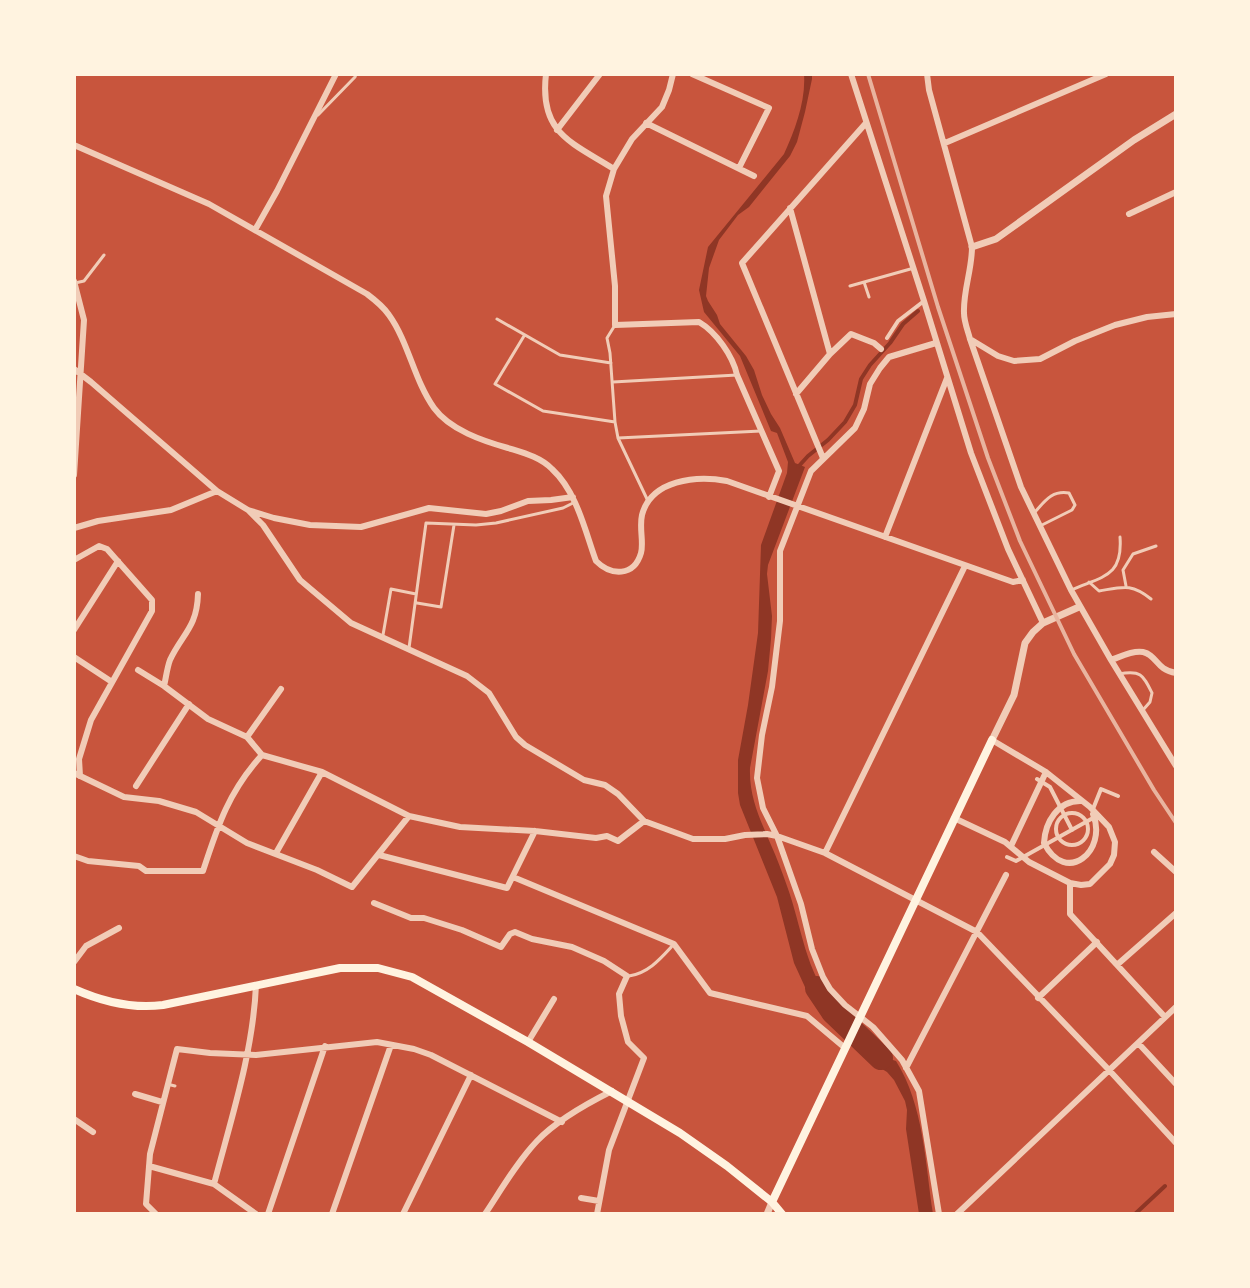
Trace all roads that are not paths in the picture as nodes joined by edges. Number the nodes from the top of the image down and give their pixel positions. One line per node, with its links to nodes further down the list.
1 (336, 74): 11 (street)
2 (356, 74): 11 (lane)
3 (546, 74): 14 (street)
4 (600, 74): 14 (street)
5 (673, 74): 12 (street)
6 (692, 74): 17 (street)
7 (851, 74): 13 (street)
8 (927, 74): 15 (street)
9 (1106, 74): 15 (street)
10 (1176, 114): 24 (street)
11 (312, 121): 23 (street)
12 (646, 123): 17 (street); 18 (street)
13 (866, 123): 21 (street); 26 (street)
14 (557, 130): 18 (street)
15 (945, 143): 24 (street)
16 (74, 145): 23 (street)
17 (739, 168): 19 (street)
18 (614, 169): 34 (street)
19 (754, 176)
20 (1176, 192): 22 (street)
21 (790, 208): 40 (street); 46 (street)
22 (1129, 214)
23 (255, 230): 54 (street)
24 (972, 247): 37 (street)
25 (104, 255): 27 (lane)
26 (914, 268): 28 (lane); 31 (street)
27 (74, 282): 42 (street)
28 (864, 282): 29 (lane); 30 (lane)
29 (850, 286)
30 (869, 297)
31 (924, 301): 36 (street); 38 (street)
32 (1176, 314): 37 (street)
33 (497, 319): 35 (lane)
34 (615, 325): 41 (lane); 43 (street)
35 (524, 336): 41 (lane); 47 (lane)
36 (887, 338)
37 (970, 339): 58 (street)
38 (936, 343): 44 (street); 50 (street)
39 (881, 349): 40 (street)
40 (830, 354): 46 (street)
41 (611, 363): 45 (lane)
42 (76, 372): 51 (street); 52 (street)
43 (737, 375): 45 (lane); 48 (street)
44 (947, 378): 62 (street); 68 (street)
45 (613, 382): 47 (lane)
46 (796, 394): 50 (street)
47 (615, 422): 49 (lane)
48 (761, 431): 49 (lane); 53 (street)
49 (618, 438): 55 (lane)
50 (823, 458): 56 (street)
51 (74, 475)
52 (217, 491): 57 (street); 61 (street)
53 (772, 498): 55 (street); 56 (street)
54 (574, 500): 55 (street); 57 (street); 59 (lane)
55 (647, 500)
56 (796, 506): 62 (street); 112 (street)
57 (248, 510): 79 (street)
58 (1034, 513): 60 (street); 60 (lane)
59 (454, 525): 73 (lane); 75 (lane)
60 (1040, 526): 71 (street)
61 (74, 528)
62 (885, 537): 67 (street)
63 (1120, 537): 69 (lane)
64 (1156, 546): 70 (lane)
65 (74, 560): 66 (street)
66 (118, 561): 78 (street); 86 (street)
67 (965, 566): 68 (street); 117 (street)
68 (1023, 580): 77 (street)
69 (1089, 582): 70 (lane); 71 (lane)
70 (1126, 586): 74 (lane)
71 (1071, 590): 76 (street)
72 (198, 594): 87 (street)
73 (416, 594): 75 (lane); 79 (lane)
74 (1151, 599)
75 (415, 603): 80 (lane)
76 (1079, 607): 77 (street); 82 (street)
77 (1043, 623): 92 (street)
78 (74, 630)
79 (383, 637): 80 (street)
80 (409, 648): 107 (street)
81 (74, 657): 86 (street)
82 (1111, 660): 84 (street); 85 (street)
83 (138, 670): 87 (street)
84 (1176, 673)
85 (1119, 674): 90 (street); 90 (lane)
86 (112, 682): 97 (street)
87 (164, 686): 89 (street)
88 (281, 689): 91 (street)
89 (189, 704): 91 (street); 99 (street)
90 (1143, 710): 94 (street)
91 (247, 737): 93 (street)
92 (992, 740): 96 (street); 105 (main road)
93 (262, 755): 95 (street); 109 (street)
94 (1176, 766)
95 (322, 772): 104 (street); 116 (street)
96 (1046, 772): 101 (street); 114 (street)
97 (77, 775): 109 (street)
98 (1037, 779): 103 (street)
99 (136, 786)
100 (1118, 796): 108 (street)
101 (1083, 801): 102 (street); 102 (street)
102 (1090, 807): 124 (street)
103 (1064, 815): 108 (street); 110 (street); 113 (street)
104 (409, 816): 111 (street); 118 (street)
105 (954, 818): 114 (street); 125 (main road)
106 (1093, 818): 108 (street)
107 (644, 821): 111 (street); 112 (street)
108 (1087, 822): 110 (street); 113 (street)
109 (218, 825): 116 (street); 119 (street)
110 (1072, 830): 113 (street)
111 (535, 831): 123 (street)
112 (777, 836): 117 (street); 141 (street)
113 (1058, 838): 120 (street)
114 (1011, 846): 124 (street)
115 (1154, 852): 121 (street)
116 (276, 853): 118 (street)
117 (825, 853): 125 (street)
118 (379, 855): 123 (street)
119 (74, 856)
120 (1007, 857)
121 (1176, 872)
122 (1006, 875): 129 (street)
123 (513, 877): 131 (street)
124 (1070, 883): 130 (street)
125 (915, 900): 129 (street); 141 (main road)
126 (374, 903): 134 (street)
127 (1176, 913): 133 (street)
128 (119, 928): 132 (street)
129 (977, 932): 137 (street); 148 (street)
130 (1097, 942): 133 (street); 137 (street)
131 (674, 944): 134 (lane); 146 (street)
132 (74, 962)
133 (1118, 964): 140 (street)
134 (627, 976): 154 (street)
135 (256, 985): 136 (main road); 142 (main road); 147 (street)
136 (74, 989)
137 (1038, 998): 149 (street)
138 (554, 999): 142 (street)
139 (1176, 1007): 140 (street)
140 (1165, 1017): 143 (street)
141 (860, 1018): 146 (main road); 148 (street)
142 (528, 1042): 152 (main road)
143 (1139, 1044): 149 (street); 151 (street)
144 (391, 1045): 145 (street); 150 (street); 168 (street)
145 (325, 1046): 147 (street); 167 (street)
146 (846, 1046): 164 (main road)
147 (247, 1055): 155 (street); 161 (street)
148 (906, 1068): 174 (street)
149 (1109, 1070): 159 (street); 175 (street)
150 (471, 1075): 157 (street); 169 (street)
151 (1176, 1084)
152 (612, 1091): 154 (main road); 157 (street)
153 (135, 1094): 155 (street)
154 (628, 1100): 163 (street); 164 (main road)
155 (162, 1102): 160 (street)
156 (74, 1119): 158 (street)
157 (562, 1122): 170 (street)
158 (93, 1132)
159 (1176, 1143)
160 (149, 1166): 161 (street); 165 (street)
161 (214, 1184): 166 (street)
162 (581, 1198): 163 (street)
163 (599, 1201): 171 (street)
164 (772, 1202): 172 (street); 173 (main road)
165 (156, 1214)
166 (256, 1214)
167 (268, 1214)
168 (332, 1214)
169 (403, 1214)
170 (485, 1214)
171 (597, 1214)
172 (767, 1214)
173 (782, 1214)
174 (939, 1214)
175 (957, 1214)

